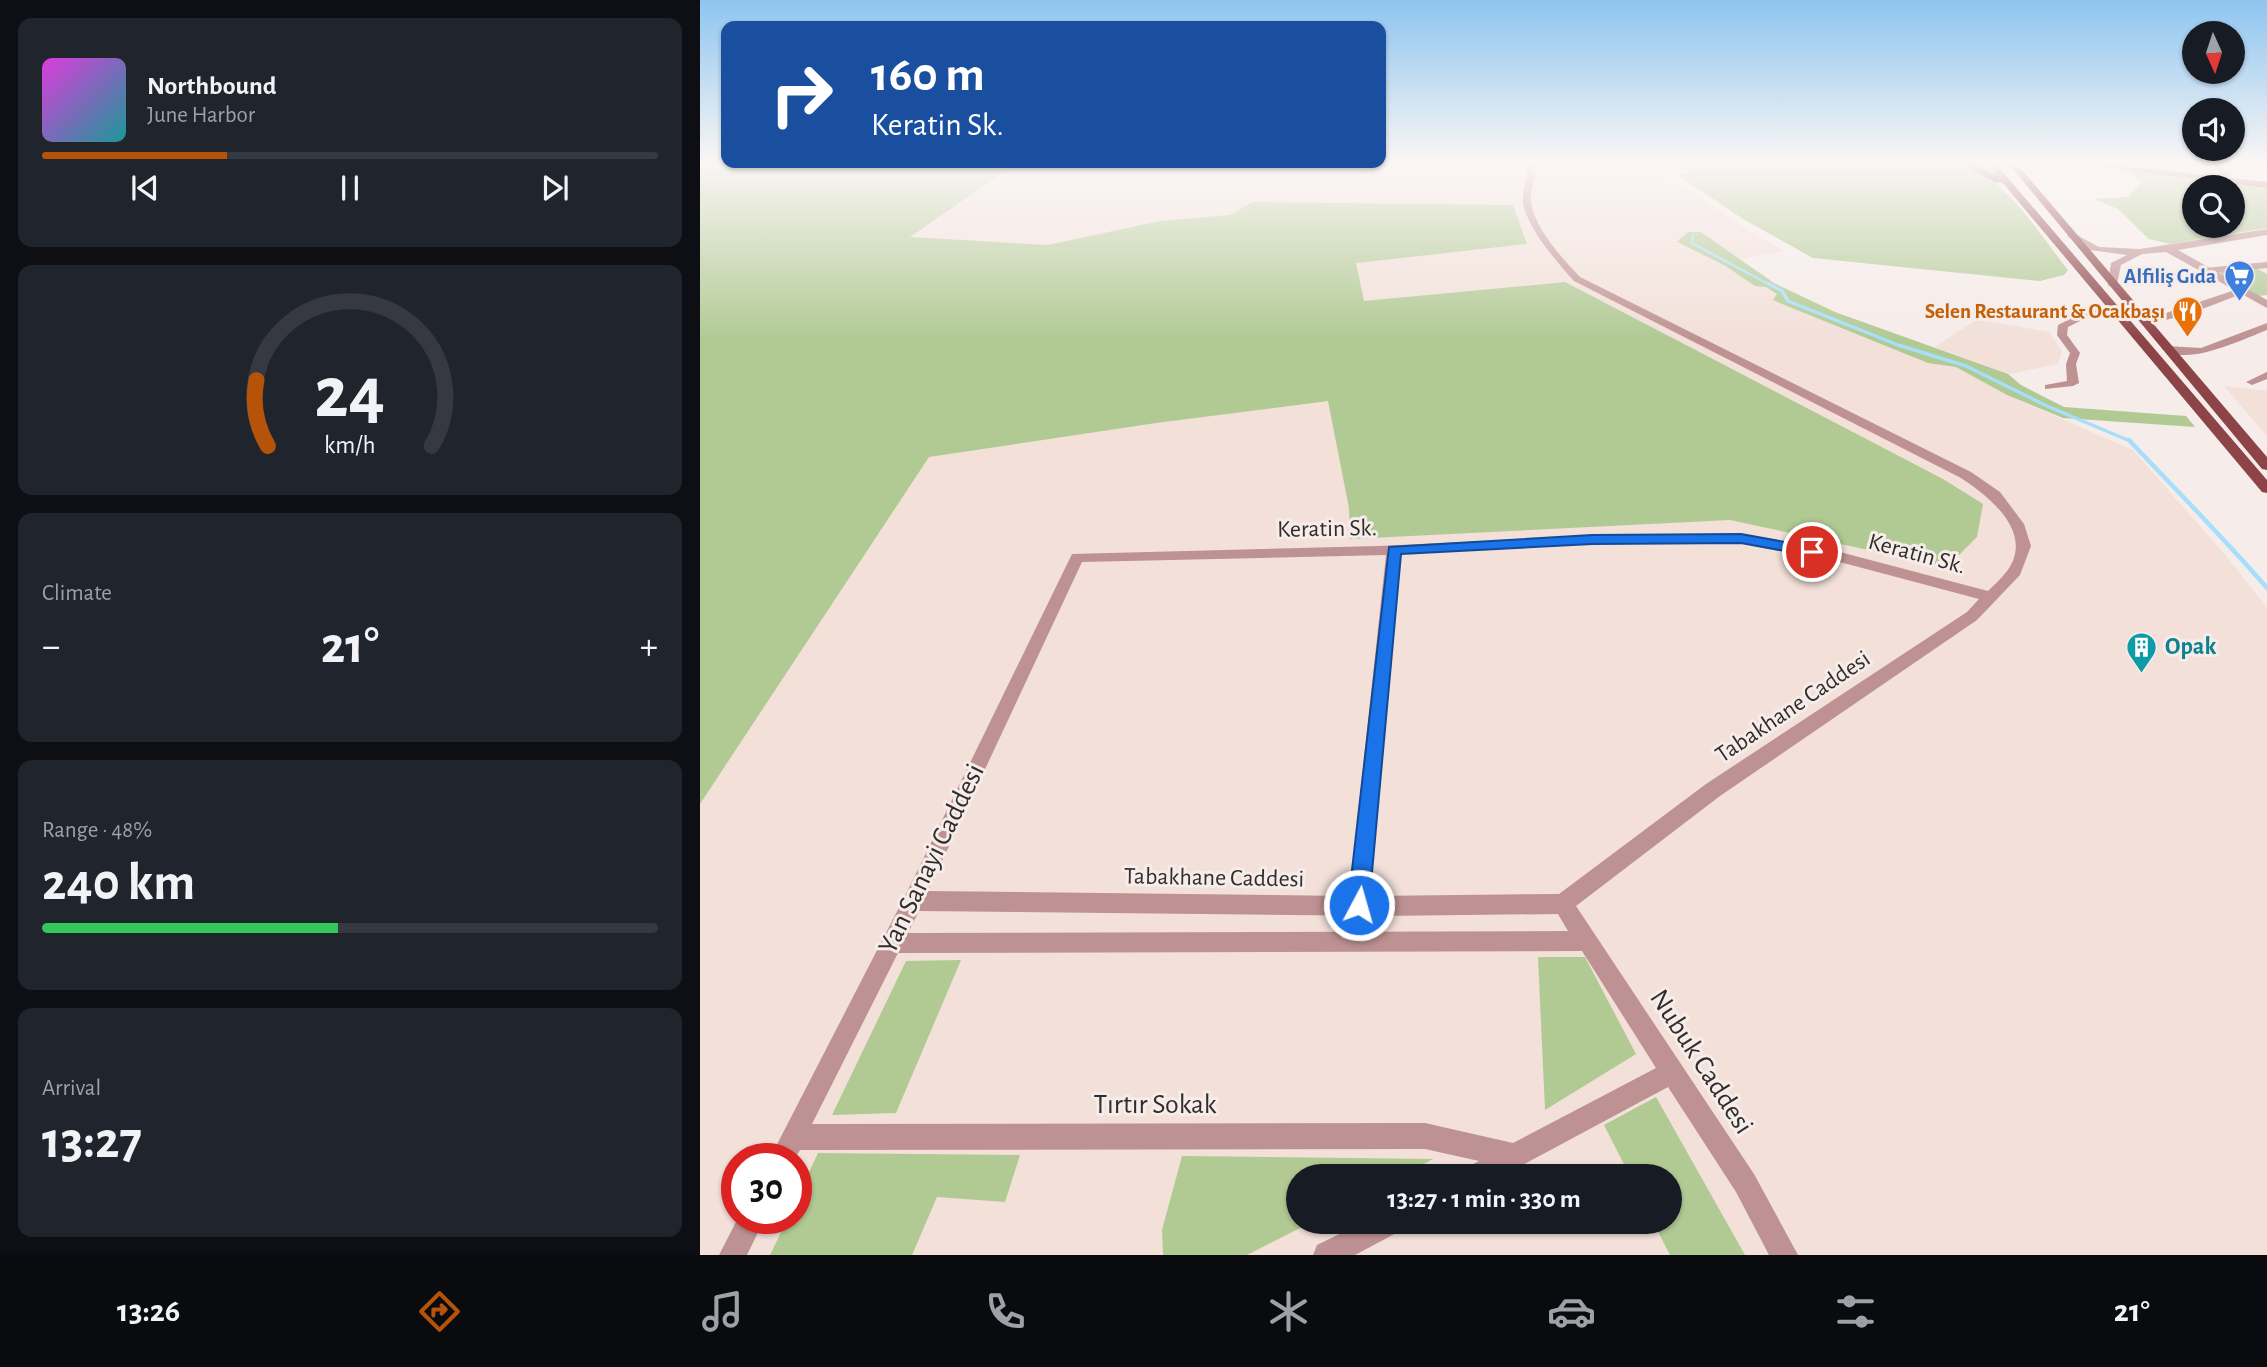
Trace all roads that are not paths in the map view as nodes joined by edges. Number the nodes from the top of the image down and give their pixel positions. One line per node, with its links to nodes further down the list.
1 (1536, 222): 24 (street, Tabakhane Caddesi)
2 (2039, 222): 13 (main road)
3 (2061, 222): 5 (main road)
4 (2267, 232): 6 (street)
5 (2072, 236): 7 (street); 10 (main road)
6 (2165, 247): 7 (street); 9 (street)
7 (2150, 249): 10 (street)
8 (2267, 265): 9 (street)
9 (2205, 271): 11 (street)
10 (2112, 284): 14 (main road)
11 (2241, 291): 12 (street); 14 (street)
12 (2264, 301)
13 (2112, 312): 19 (street); 21 (main road)
14 (2142, 320): 16 (main road)
15 (2267, 326): 16 (street)
16 (2167, 349): 20 (main road)
17 (2267, 375): 18 (street)
18 (2252, 382)
19 (2049, 387)
20 (2267, 466)
21 (2267, 489)
22 (1394, 550): 23 (street, Keratin Sk.); 24 (street, Keratin Sk.); 27 (street)
23 (1077, 557): 25 (street, Yan Sanayi Caddesi)
24 (1991, 597): 26 (street, Tabakhane Caddesi)
25 (913, 901): 27 (street, Tabakhane Caddesi); 29 (street, Yan Sanayi Caddesi)
26 (1563, 904): 27 (street, Tabakhane Caddesi); 28 (street, Nubuk Caddesi)
27 (1359, 905)
28 (1587, 941): 29 (street); 30 (street, Nubuk Caddesi)
29 (892, 943): 31 (street, Yan Sanayi Caddesi)
30 (1672, 1072): 33 (street); 39 (street, Nubuk Caddesi)
31 (791, 1143)
32 (812, 1148): 33 (street, Tırtır Sokak)
33 (1515, 1156): 34 (street)
34 (1499, 1164)
35 (744, 1234): 37 (street)
36 (1368, 1234): 38 (street)
37 (733, 1255)
38 (1328, 1255)
39 (1784, 1255)

